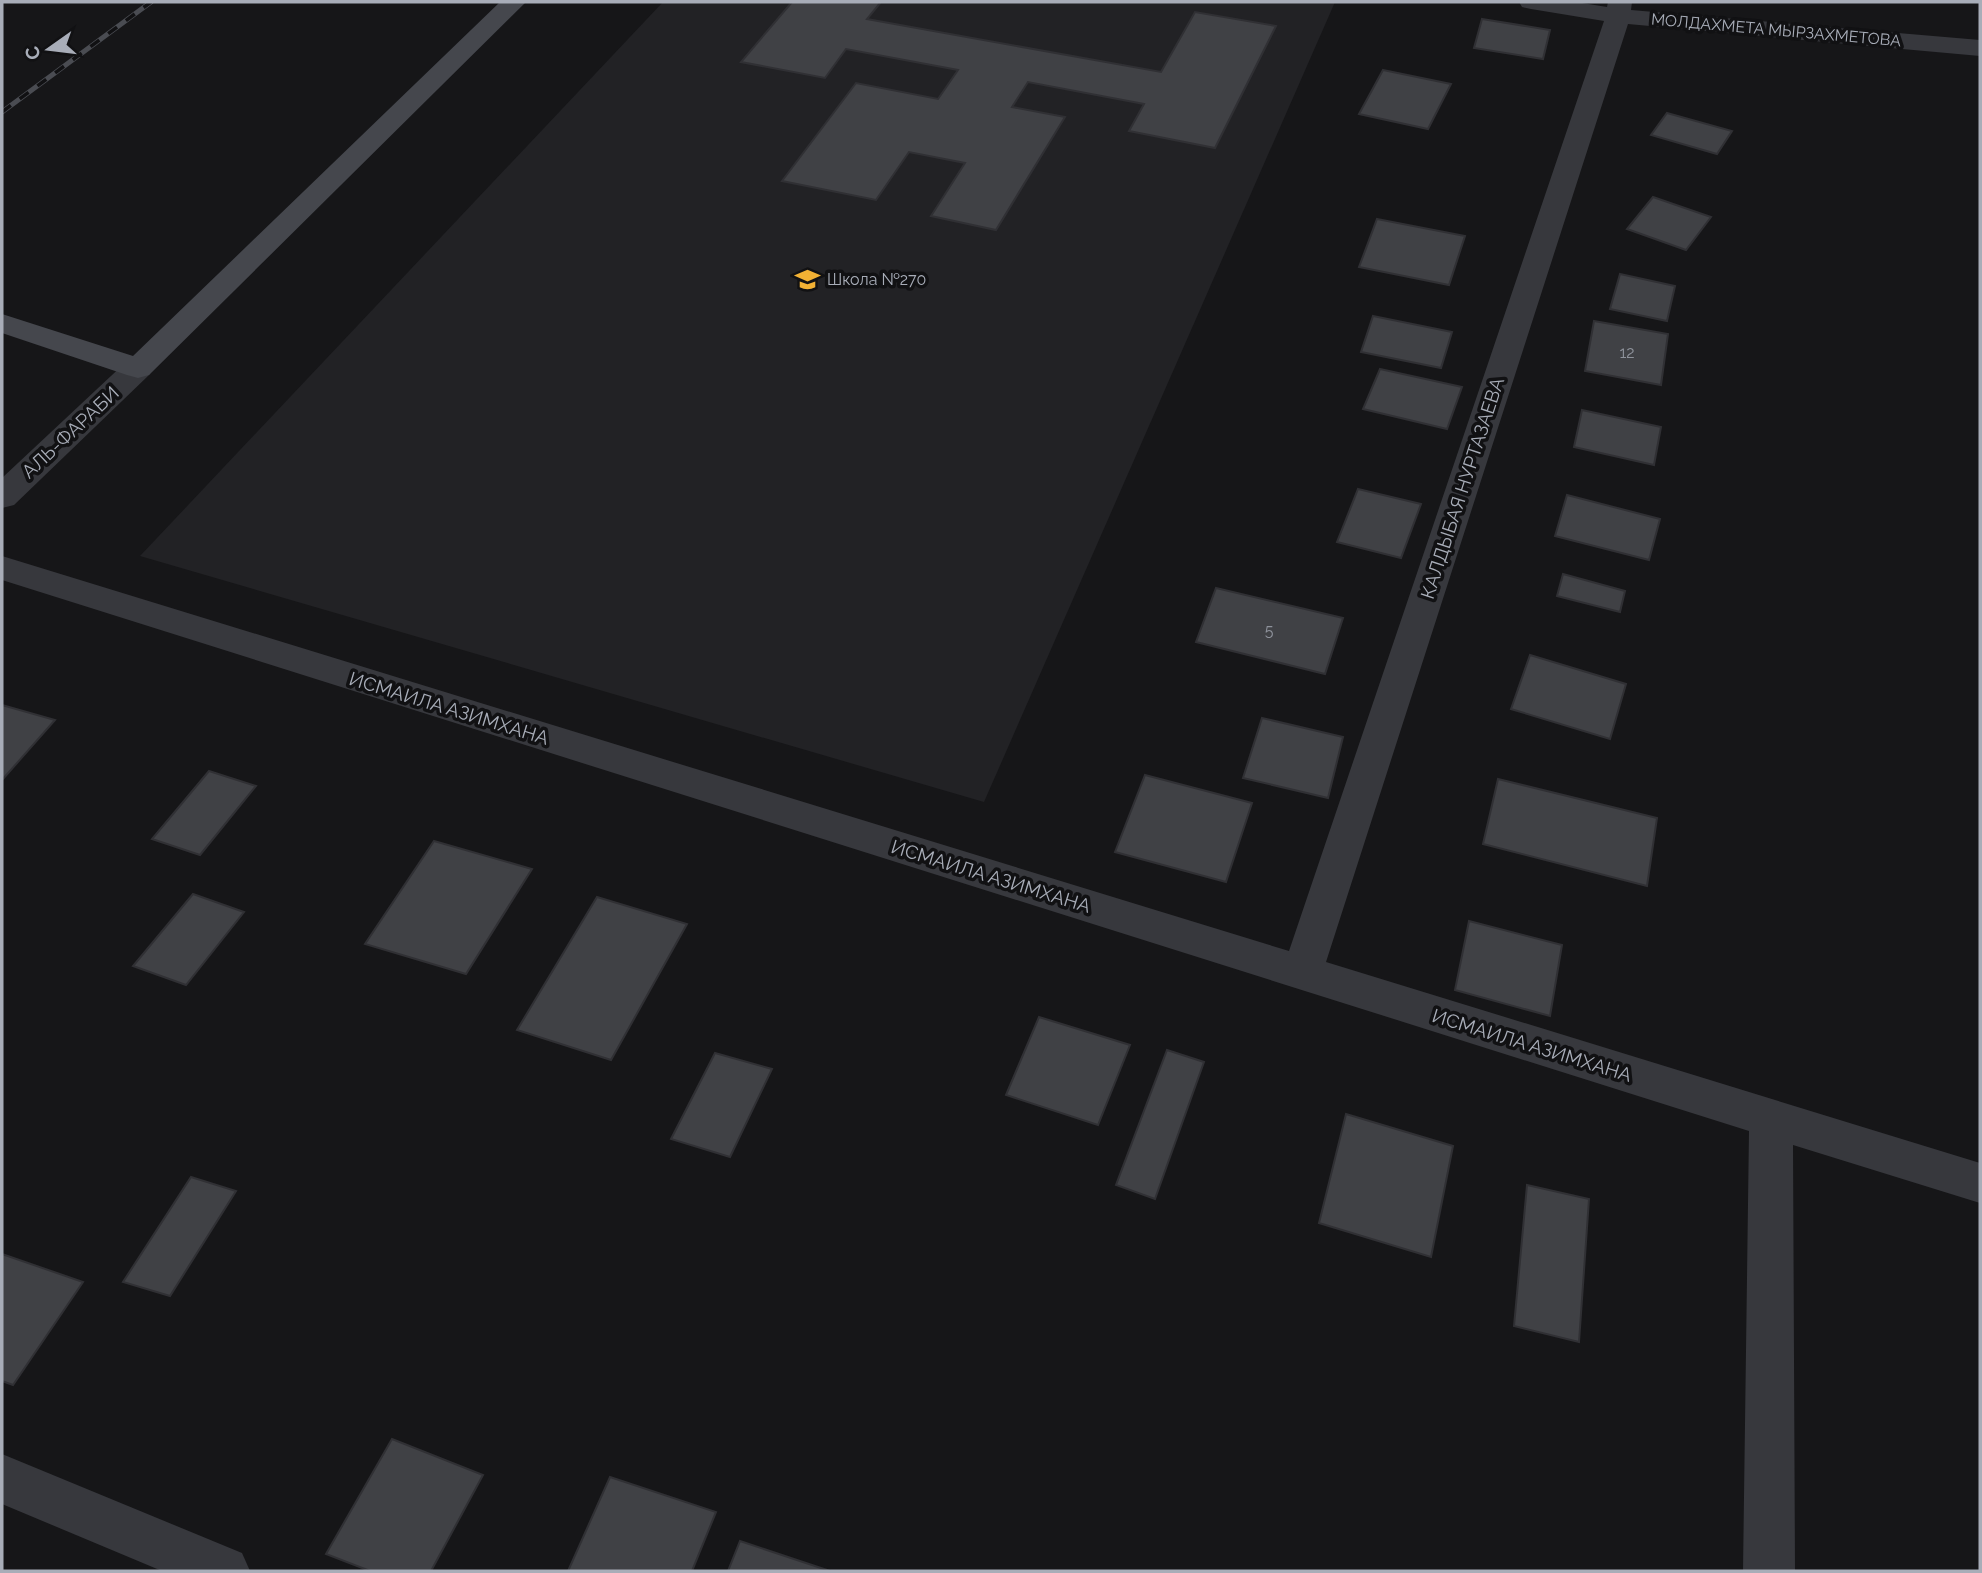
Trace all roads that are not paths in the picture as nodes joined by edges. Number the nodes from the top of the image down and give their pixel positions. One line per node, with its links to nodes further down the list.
1 (514, 2): 6 (street)
2 (1531, 2): 3 (street, МОЛДАХМЕТА МЫРЗАХМЕТОВА)
3 (1619, 9): 4 (street, МОЛДАХМЕТА МЫРЗАХМЕТОВА); 9 (street, КАЛДЫБАЯ НУРТАЗАЕВА)
4 (1980, 48)
5 (2, 323): 6 (street)
6 (138, 368): 7 (street, АЛЬ-ФАРАБИ)
7 (2, 497)
8 (2, 568): 9 (street, ИСМАИЛА АЗИМХАНА)
9 (1302, 973): 10 (street, ИСМАИЛА АЗИМХАНА)
10 (1771, 1119): 11 (street, ИСМАИЛА АЗИМХАНА); 14 (street)
11 (1980, 1183)
12 (2, 1479): 13 (street)
13 (224, 1571)
14 (1769, 1571)

